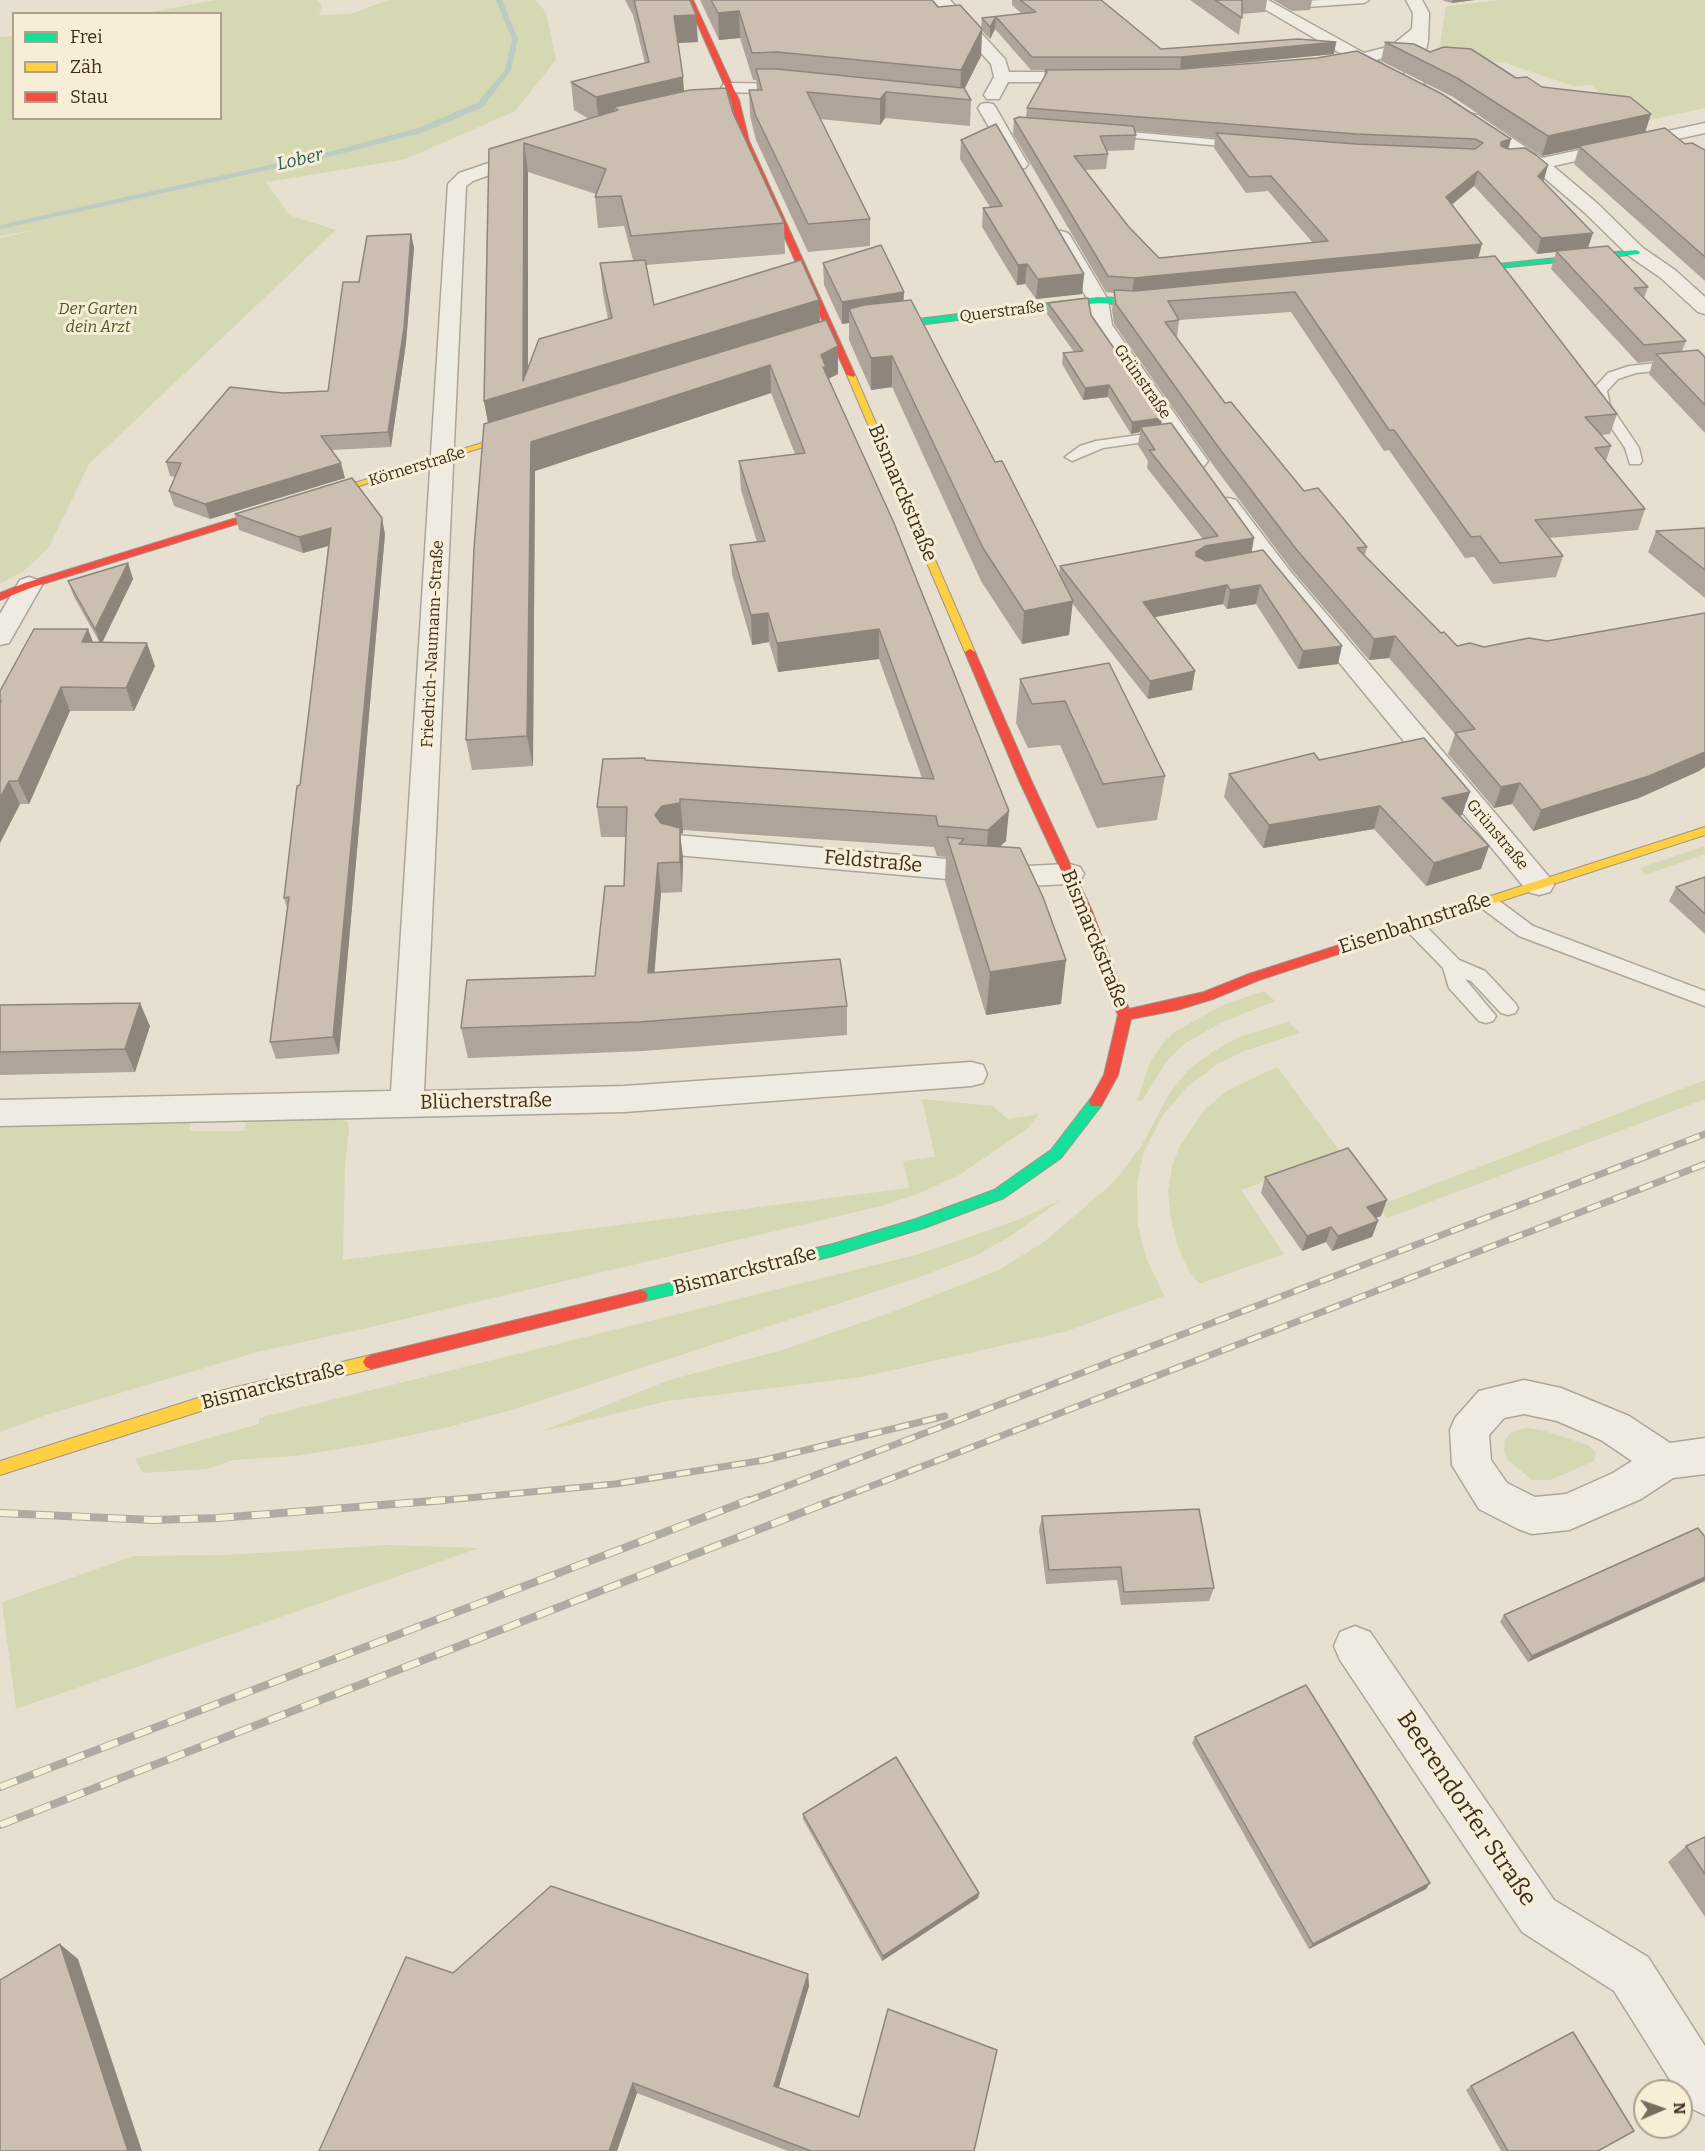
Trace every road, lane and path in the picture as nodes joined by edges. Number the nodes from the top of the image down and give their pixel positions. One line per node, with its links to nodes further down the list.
1 (690, 0): 14 (street, Bismarckstraße)
2 (941, 0): 10 (street)
3 (1257, 0): 8 (street)
4 (1364, 0): 6 (lane)
5 (1414, 0): 7 (street)
6 (1292, 5)
7 (1419, 32): 8 (street); 12 (street)
8 (1359, 59): 9 (street); 12 (street)
9 (1337, 62)
10 (1002, 77): 11 (street); 23 (street)
11 (1105, 77)
12 (1416, 86): 15 (street)
13 (823, 91): 14 (street)
14 (732, 94): 16 (street); 42 (street, Bismarckstraße)
15 (1436, 97)
16 (716, 103)
17 (1455, 109): 22 (street)
18 (1705, 128): 22 (street)
19 (1090, 132): 20 (lane)
20 (1261, 147)
21 (547, 149): 35 (street, Friedrich-Naumann-Straße)
22 (1527, 160): 25 (street)
23 (1032, 187)
24 (1050, 218): 28 (street, Grünstraße)
25 (1636, 252): 26 (street); 29 (street)
26 (1448, 272)
27 (1167, 299): 28 (street, Querstraße)
28 (1098, 300): 30 (street, Querstraße); 33 (street, Grünstraße)
29 (1701, 316)
30 (861, 328)
31 (1705, 362): 36 (lane)
32 (538, 428): 35 (street, Körnerstraße)
33 (1177, 433): 34 (lane); 43 (street, Grünstraße)
34 (1072, 457)
35 (443, 459): 37 (street, Körnerstraße); 52 (street, Friedrich-Naumann-Straße)
36 (1635, 461)
37 (29, 585): 38 (street, Körnerstraße); 39 (street)
38 (0, 597)
39 (0, 637)
40 (1705, 831): 43 (street, Eisenbahnstraße)
41 (676, 845): 42 (street, Feldstraße)
42 (1069, 874): 49 (street, Bismarckstraße)
43 (1539, 885): 44 (street, Eisenbahnstraße)
44 (1487, 902): 45 (street, Eisenbahnstraße); 47 (lane)
45 (1413, 925): 46 (lane); 49 (street, Eisenbahnstraße)
46 (1452, 964): 48 (lane); 50 (lane)
47 (1705, 999)
48 (1508, 1008)
49 (1125, 1015): 56 (street, Bismarckstraße)
50 (1486, 1016)
51 (971, 1074): 52 (street, Blücherstraße)
52 (407, 1104): 53 (street, Blücherstraße)
53 (0, 1113)
54 (1705, 1456): 55 (street)
55 (1665, 1461)
56 (0, 1468)
57 (1355, 1646): 58 (street, Beerendorfer Straße)
58 (1705, 2090)

